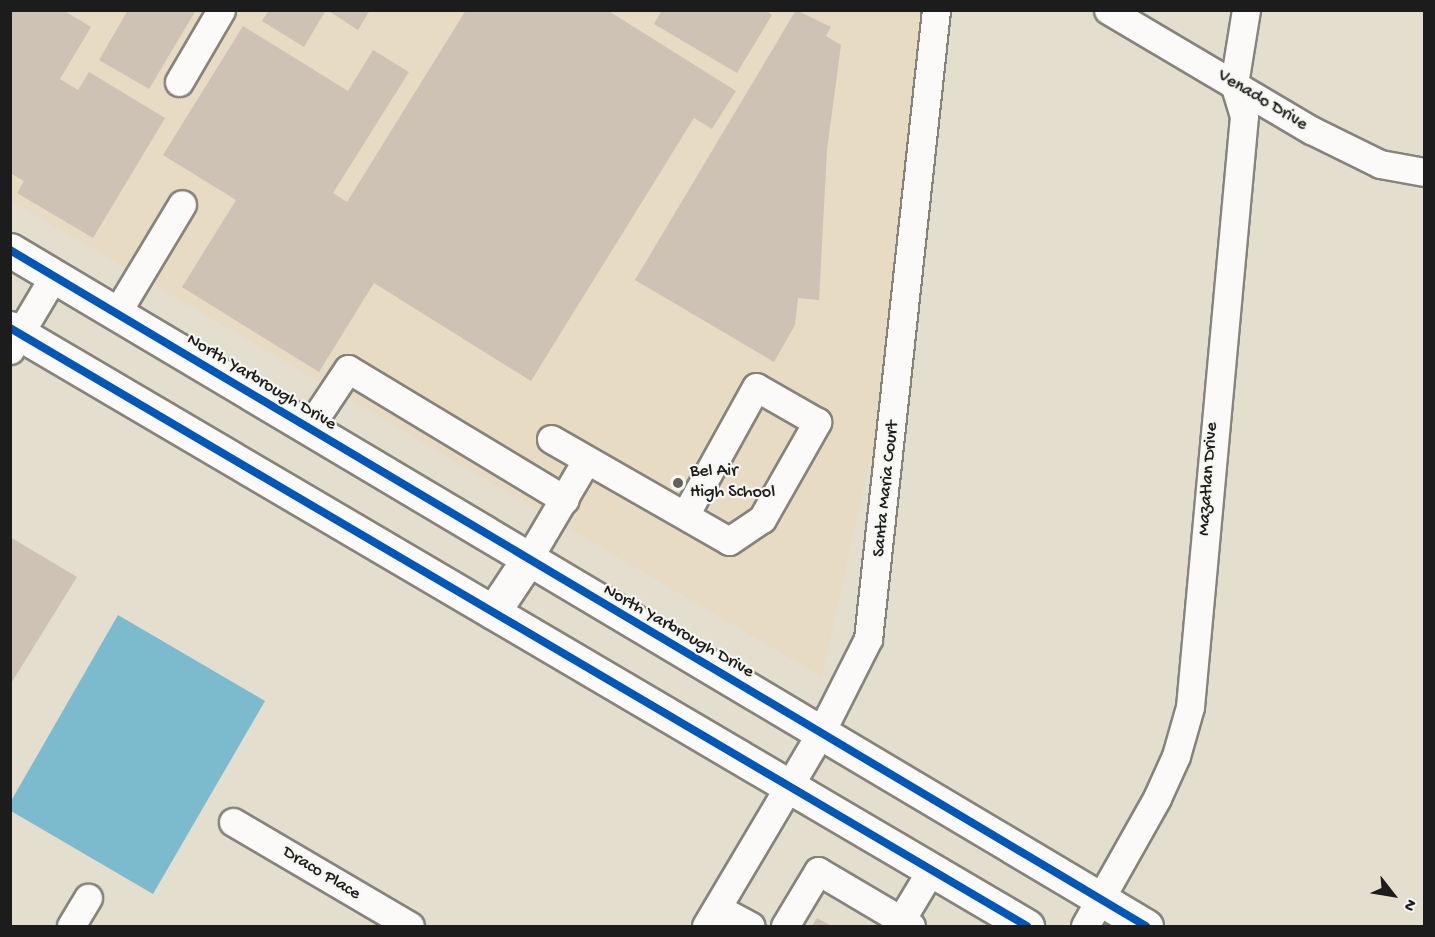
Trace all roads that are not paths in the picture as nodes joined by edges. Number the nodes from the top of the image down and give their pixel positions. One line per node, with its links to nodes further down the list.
1 (221, 10): 5 (street)
2 (936, 10): 20 (street, Santa Maria Court)
3 (1108, 10): 6 (street, Venado Drive)
4 (1246, 10): 6 (street, Mazatlan Drive)
5 (179, 82)
6 (1234, 84): 7 (street, Venado Drive); 25 (street, Mazatlan Drive)
7 (1425, 172)
8 (182, 204): 11 (street)
9 (10, 250): 10 (main road, North Yarbrough Drive)
10 (54, 276): 11 (main road, North Yarbrough Drive); 12 (street)
11 (116, 314): 13 (main road, North Yarbrough Drive)
12 (14, 337): 19 (main road)
13 (308, 429): 16 (street); 18 (main road, North Yarbrough Drive)
14 (551, 439): 15 (street)
15 (586, 461): 16 (street); 17 (street)
16 (564, 500): 18 (street)
17 (686, 515): 17 (street)
18 (527, 561): 19 (main road); 20 (main road, North Yarbrough Drive)
19 (493, 612): 21 (main road)
20 (821, 732): 21 (street, Santa Maria Court); 25 (main road, North Yarbrough Drive)
21 (788, 786): 23 (main road); 26 (street, Santa Maria Court)
22 (232, 822): 29 (street, Draco Place)
23 (931, 870): 27 (street); 32 (main road)
24 (88, 898): 28 (street)
25 (1101, 899): 33 (street, Mazatlan Drive); 34 (main road, North Yarbrough Drive)
26 (711, 917): 30 (street)
27 (906, 924): 31 (street)
28 (71, 927)
29 (410, 927)
30 (751, 927)
31 (785, 927)
32 (1027, 927)
33 (1085, 927)
34 (1146, 927)

